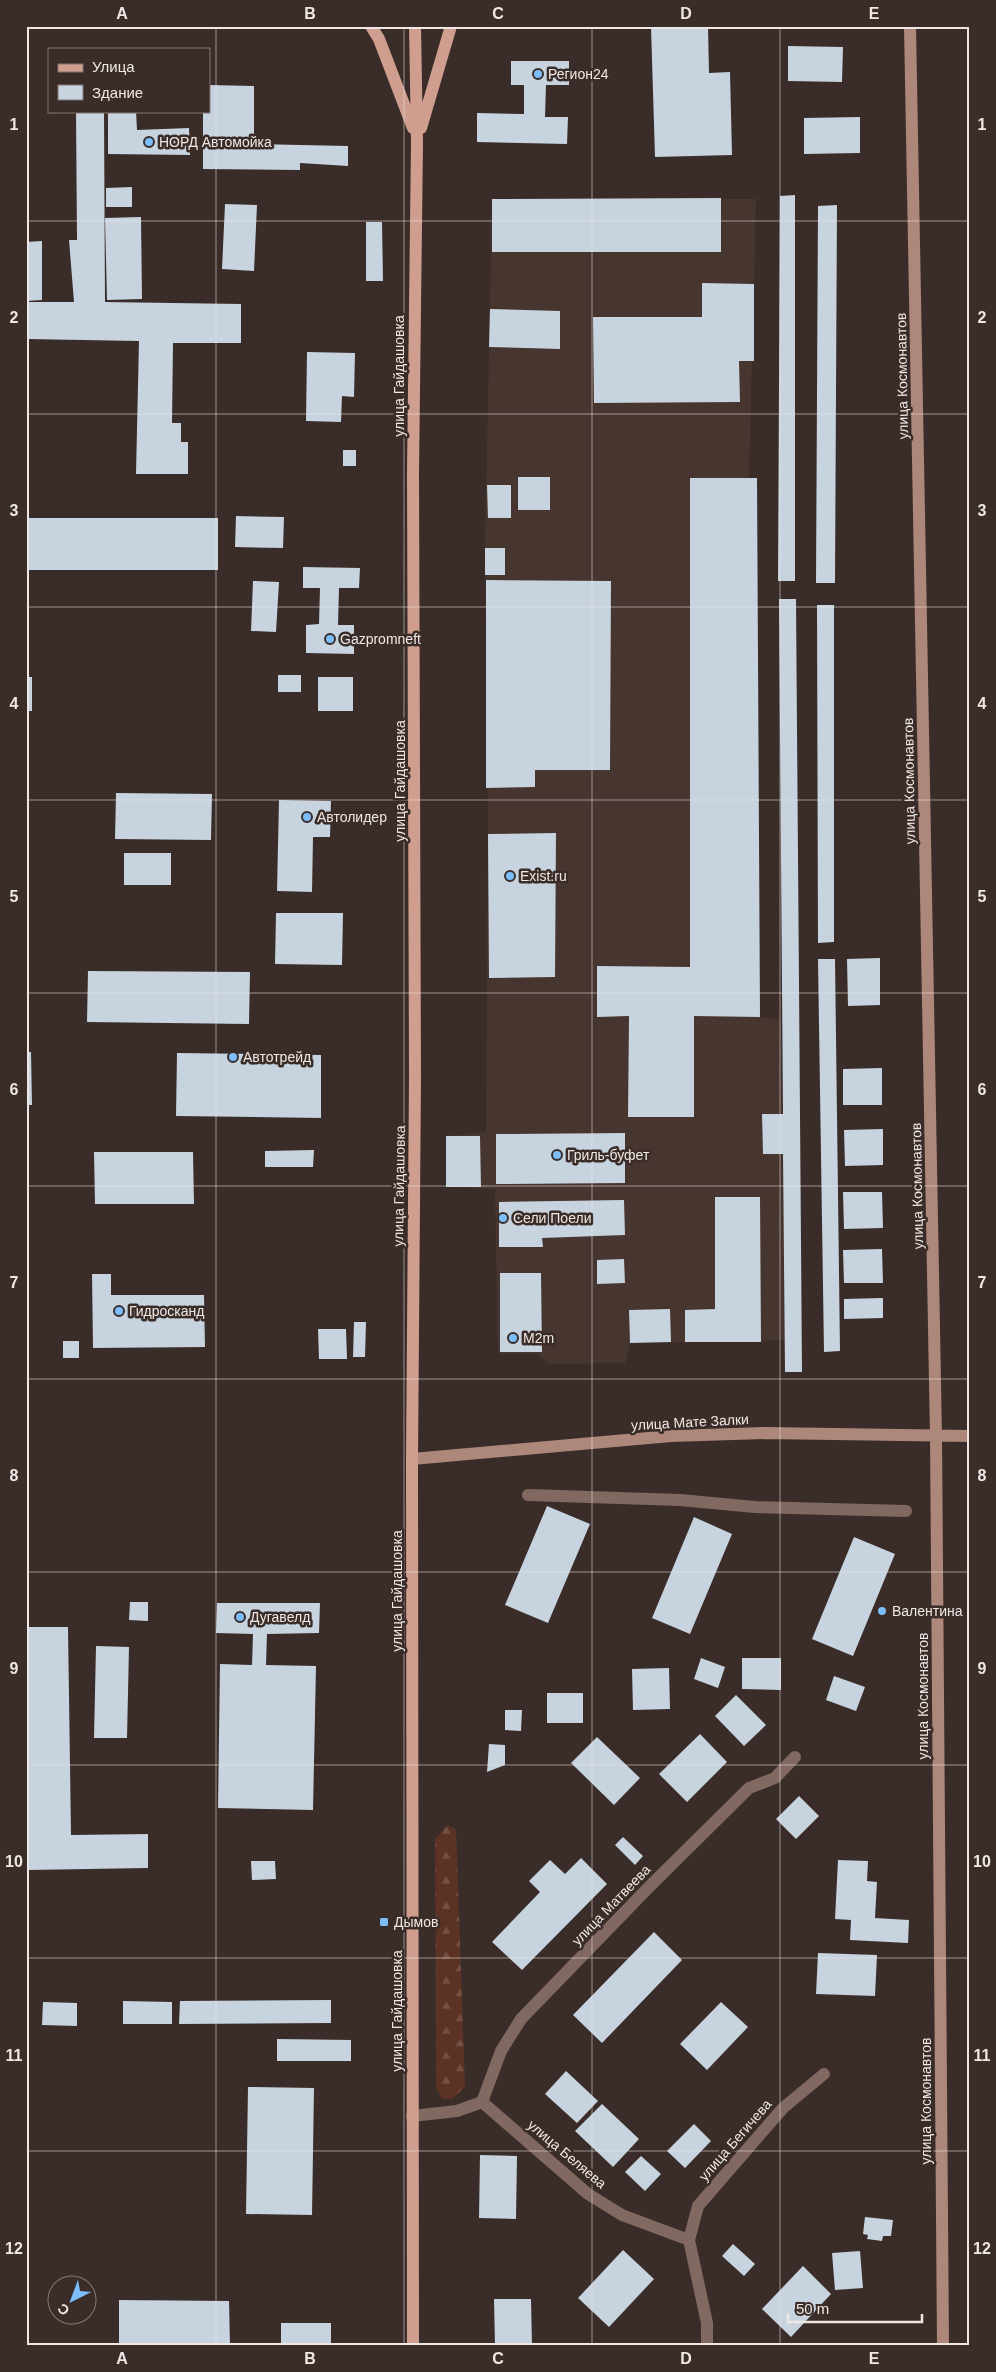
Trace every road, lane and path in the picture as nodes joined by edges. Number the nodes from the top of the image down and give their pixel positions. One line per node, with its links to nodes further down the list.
1 (371, 26): 5 (main road)
2 (415, 26): 5 (main road, улица Гайдашовка)
3 (451, 26): 5 (main road)
4 (910, 26): 6 (street, улица Космонавтов)
5 (417, 142): 8 (main road, улица Гайдашовка)
6 (936, 1436): 7 (street, улица Мате Залки); 8 (street, улица Мате Залки); 18 (street, улица Космонавтов)
7 (970, 1436)
8 (412, 1459): 14 (main road, улица Гайдашовка)
9 (528, 1495): 10 (street)
10 (906, 1511)
11 (795, 1757): 13 (street, улица Матвеева)
12 (824, 2074): 15 (street, улица Бегичева)
13 (482, 2102): 14 (street); 15 (street, улица Беляева)
14 (412, 2116): 16 (main road, улица Гайдашовка)
15 (689, 2240): 17 (street)
16 (413, 2346)
17 (707, 2346)
18 (943, 2346)

